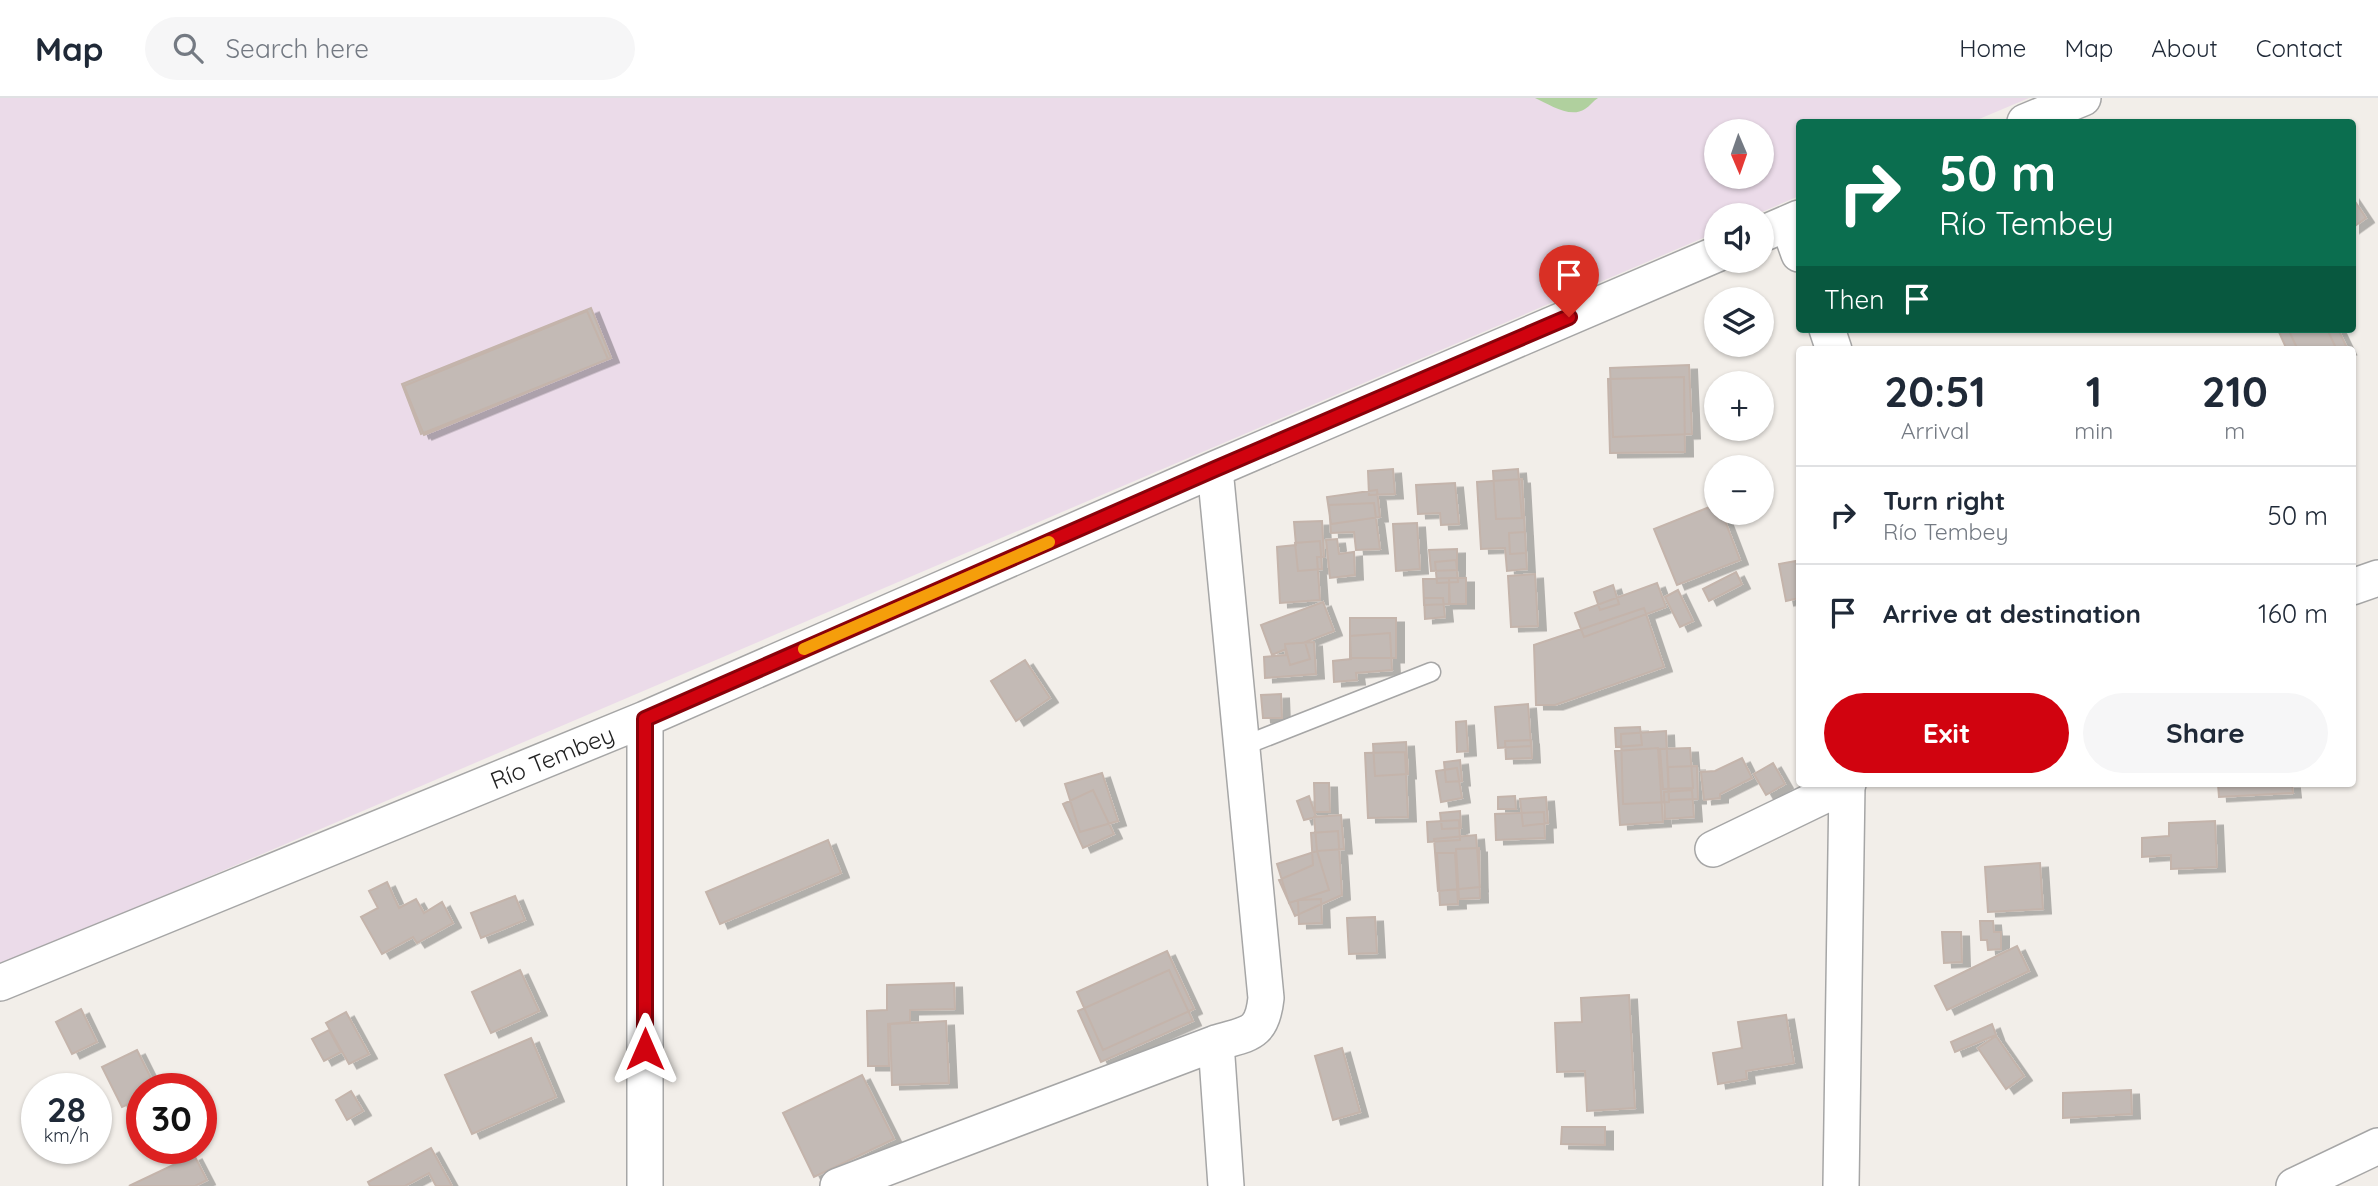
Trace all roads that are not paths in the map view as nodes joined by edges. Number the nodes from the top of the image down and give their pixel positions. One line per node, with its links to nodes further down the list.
1 (2083, 98): 2 (street)
2 (2032, 119)
3 (1704, 260): 4 (street, Río Tembey)
4 (1215, 469): 8 (street, Río Tembey); 9 (street)
5 (2378, 578): 6 (street)
6 (2356, 586)
7 (1430, 672): 9 (lane)
8 (645, 719): 13 (street, Río Tembey); 16 (street)
9 (1243, 746): 14 (street)
10 (1841, 787): 12 (street)
11 (1847, 787): 19 (street)
12 (1713, 849)
13 (0, 983)
14 (1216, 1043): 17 (street); 18 (street)
15 (2378, 1146): 20 (street)
16 (645, 1186)
17 (838, 1186)
18 (1226, 1186)
19 (1841, 1186)
20 (2294, 1186)

